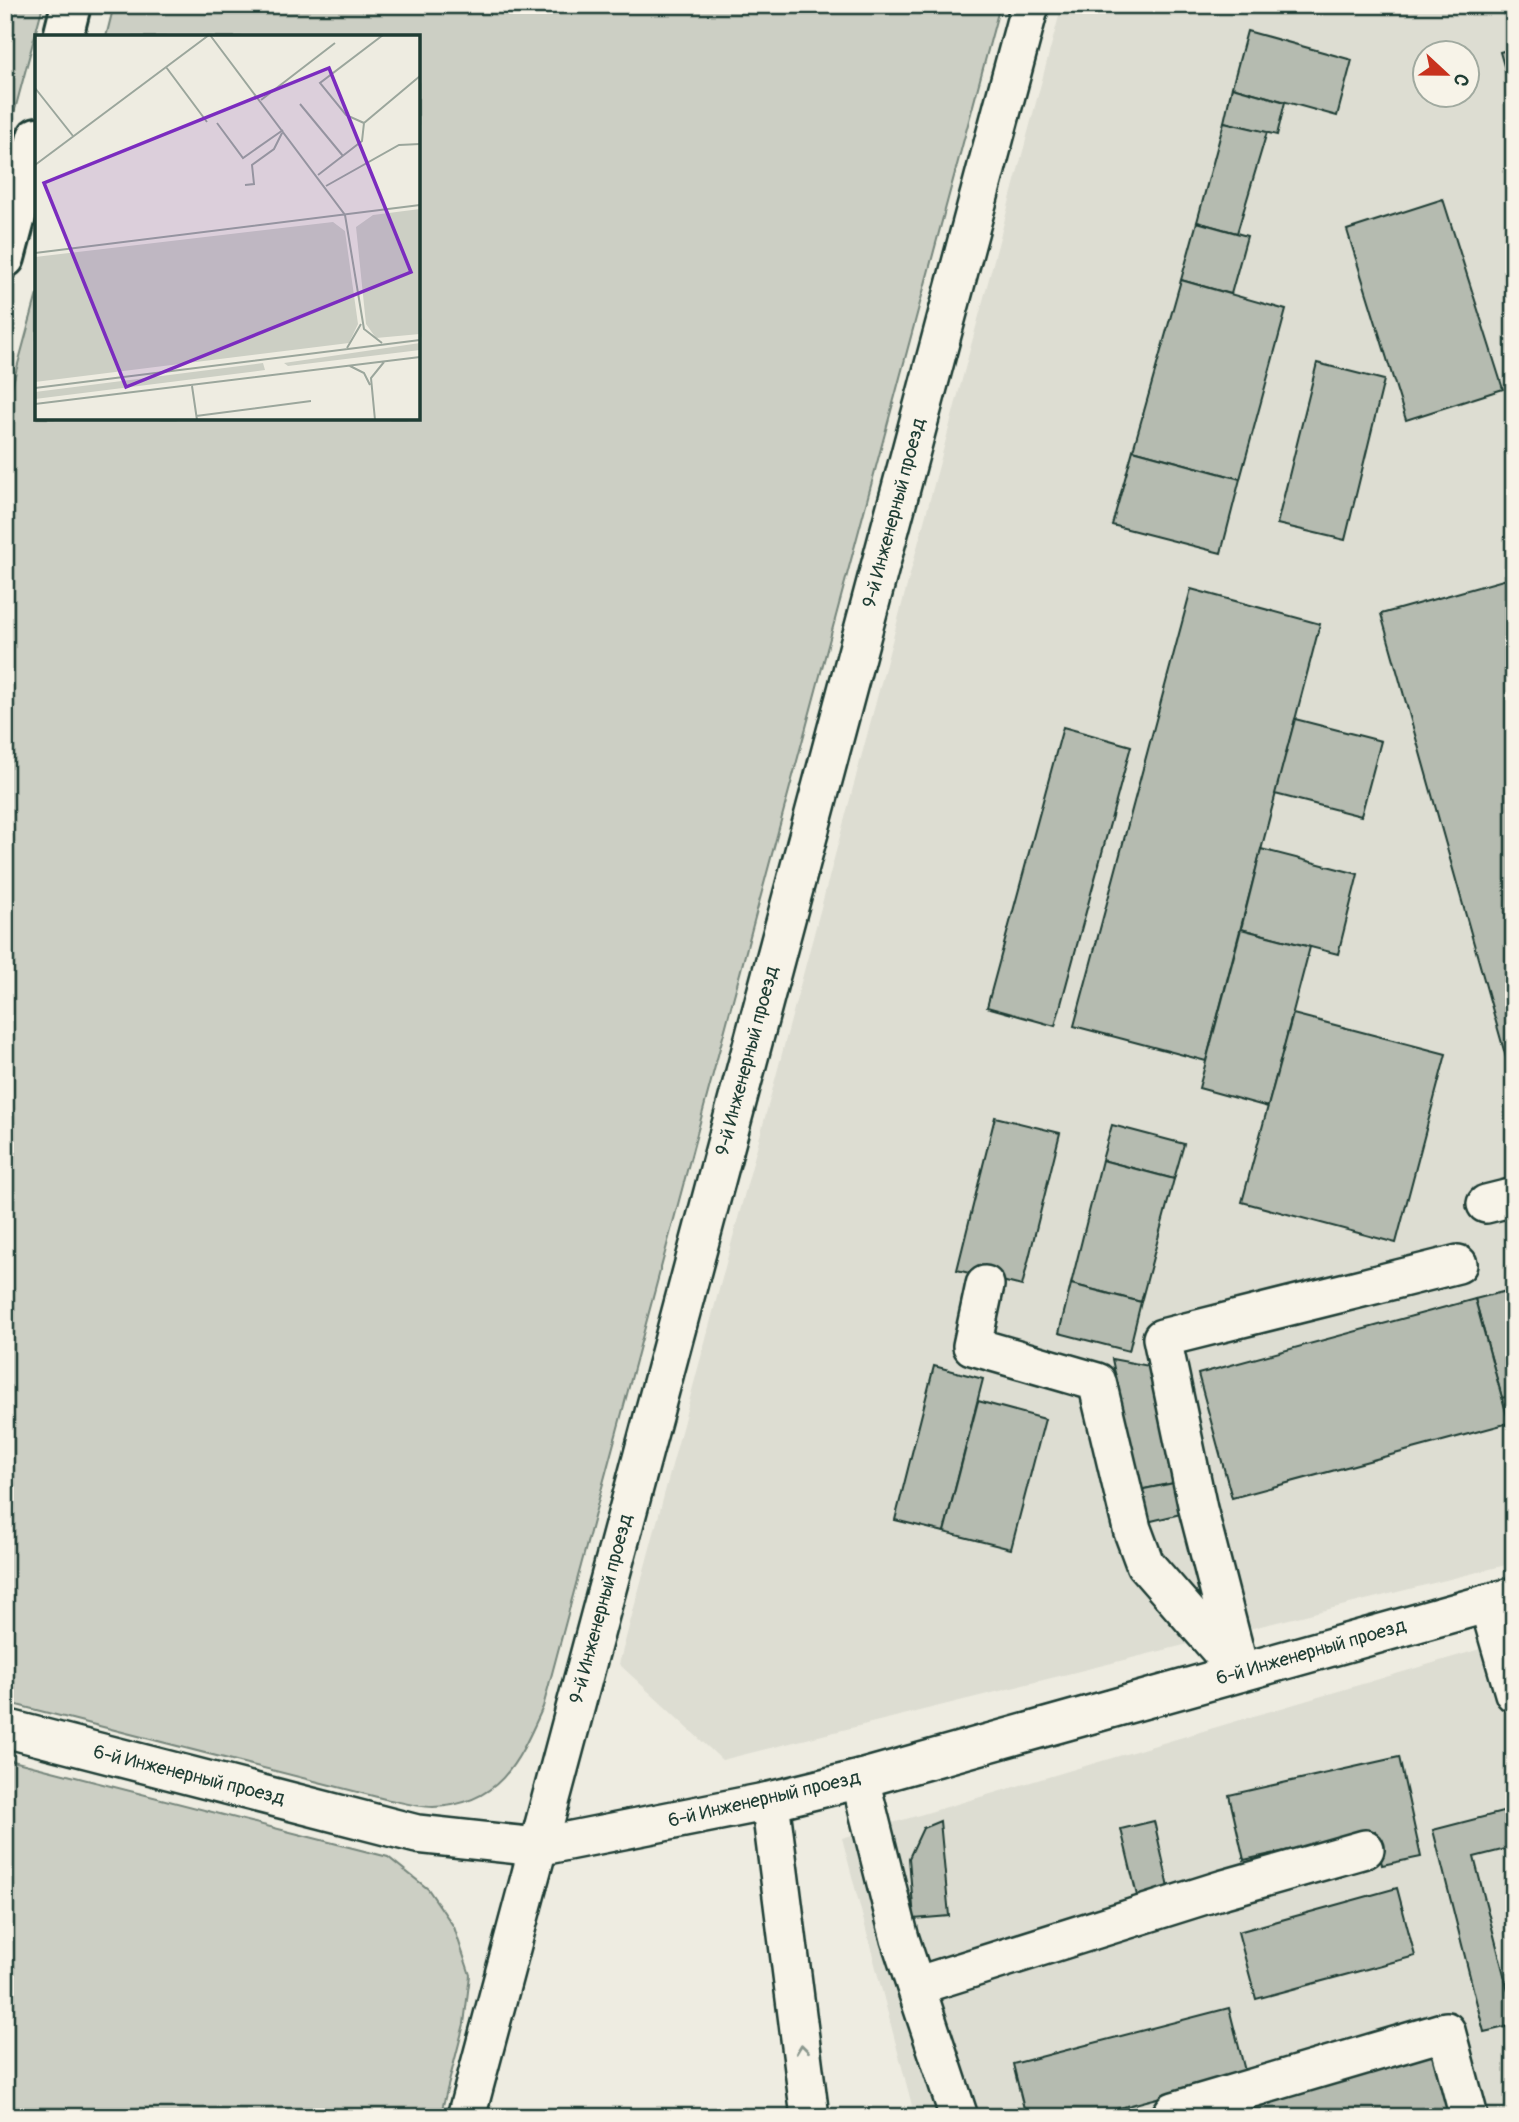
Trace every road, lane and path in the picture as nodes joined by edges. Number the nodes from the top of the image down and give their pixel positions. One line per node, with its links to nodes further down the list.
1 (71, 5): 3 (main road)
2 (1030, 5): 14 (street, 9-й Инженерный проезд)
3 (64, 35)
4 (35, 145): 5 (main road)
5 (5, 258)
6 (1458, 1264): 9 (street)
7 (985, 1285): 9 (street)
8 (1501, 1600): 9 (street, 6-й Инженерный проезд); 10 (street)
9 (1240, 1672): 12 (street, 6-й Инженерный проезд)
10 (1514, 1693)
11 (5, 1728): 14 (street, 6-й Инженерный проезд)
12 (860, 1779): 13 (street, 6-й Инженерный проезд); 16 (street)
13 (769, 1801): 14 (street, 6-й Инженерный проезд); 18 (street, one-way to 13)
14 (537, 1847): 17 (street, 9-й Инженерный проезд)
15 (1365, 1849): 16 (street)
16 (916, 1986): 19 (street)
17 (466, 2117)
18 (810, 2117)
19 (959, 2117)
20 (1170, 2117): 21 (street)
21 (1469, 2117)

